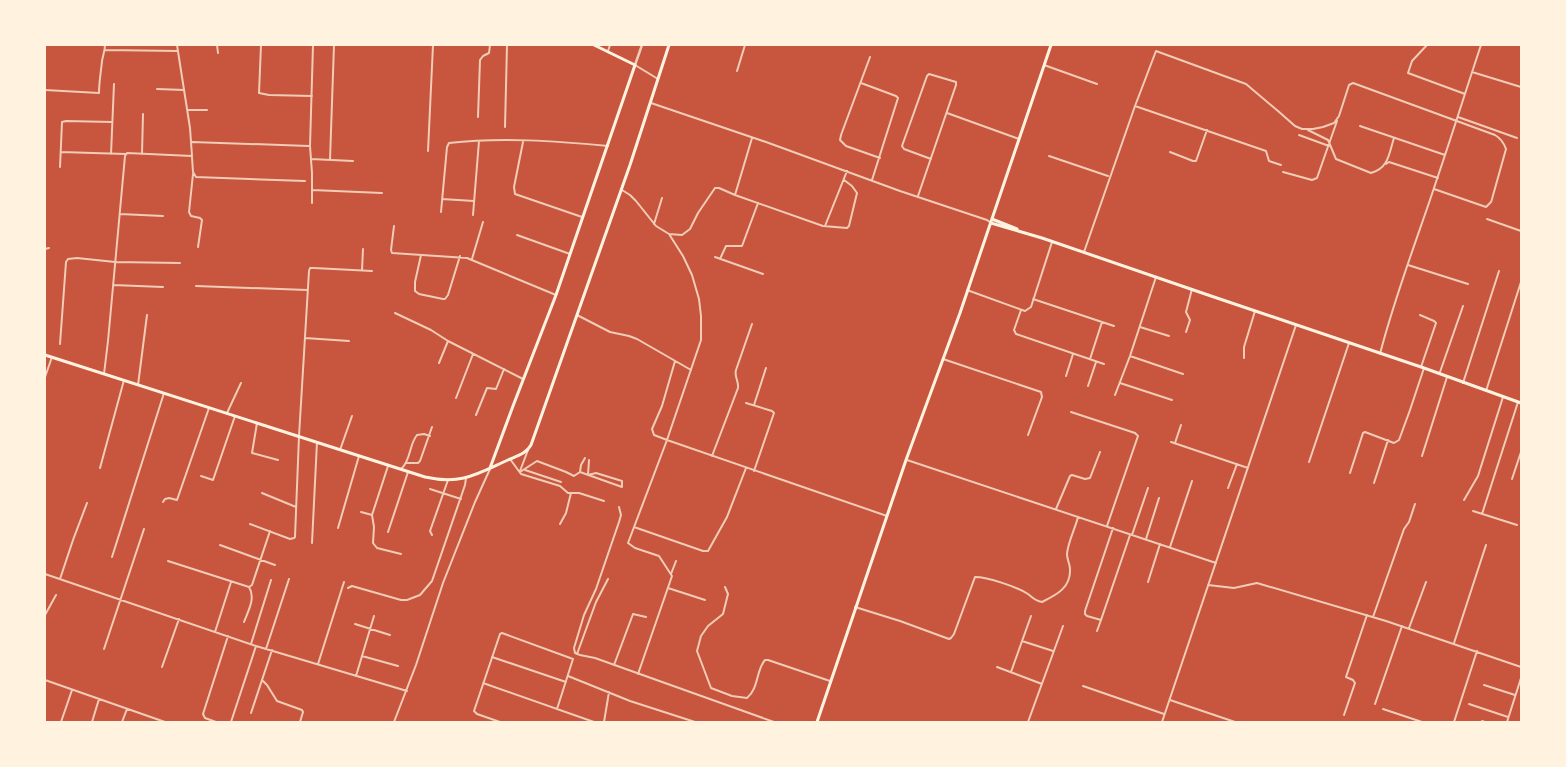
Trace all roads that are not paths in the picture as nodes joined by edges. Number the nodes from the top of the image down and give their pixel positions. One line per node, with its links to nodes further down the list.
1 (104, 45): 18 (street)
2 (177, 45): 19 (street)
3 (218, 45): 21 (street)
4 (261, 45): 36 (street)
5 (313, 45): 36 (street)
6 (334, 45): 74 (street)
7 (433, 45): 62 (street)
8 (490, 45): 44 (street)
9 (507, 45): 48 (street)
10 (594, 45): 20 (main road)
11 (610, 45): 20 (street)
12 (642, 45): 23 (street)
13 (669, 45): 27 (main road)
14 (744, 45): 25 (street)
15 (1051, 45): 24 (main road)
16 (1427, 45): 35 (street)
17 (1481, 45): 26 (street)
18 (105, 50): 19 (street); 33 (street)
19 (178, 51): 34 (street)
20 (608, 51): 23 (main road)
21 (218, 53)
22 (870, 57): 28 (street)
23 (635, 65): 27 (street); 61 (main road)
24 (1044, 65): 30 (street); 55 (main road)
25 (737, 70)
26 (1472, 72): 31 (street); 35 (street)
27 (658, 79): 37 (main road)
28 (861, 83): 71 (street); 71 (street)
29 (114, 84): 46 (street)
30 (1098, 84)
31 (1521, 87)
32 (157, 89): 34 (street)
33 (45, 90)
34 (184, 90): 39 (street)
35 (1465, 94): 45 (street)
36 (312, 96): 60 (street)
37 (651, 103): 52 (street); 89 (main road)
38 (1135, 106): 49 (street); 50 (street); 82 (street)
39 (187, 110): 40 (street); 58 (street)
40 (207, 110)
41 (947, 113): 55 (street); 73 (street); 73 (street)
42 (143, 114): 67 (street)
43 (1339, 116): 45 (street); 50 (street); 59 (street)
44 (478, 117)
45 (1457, 118): 54 (street); 70 (street); 87 (street)
46 (112, 122): 63 (street); 65 (street)
47 (1360, 126): 53 (street)
48 (505, 127)
49 (1208, 130): 64 (street); 77 (street)
50 (1306, 130): 59 (street)
51 (1299, 135): 59 (street)
52 (752, 138): 79 (street); 91 (street)
53 (1394, 138): 70 (street); 76 (street)
54 (1517, 138)
55 (1019, 139): 99 (main road)
56 (479, 141): 57 (street); 94 (street); 95 (street)
57 (524, 141): 61 (street); 103 (street)
58 (192, 142): 60 (street); 68 (street)
59 (1330, 145): 76 (street); 80 (street)
60 (310, 146): 72 (street)
61 (608, 146): 103 (main road)
62 (428, 151)
63 (61, 152): 65 (street); 78 (street)
64 (1170, 152)
65 (110, 154): 66 (street)
66 (126, 154): 67 (street); 100 (street)
67 (142, 154): 68 (street)
68 (192, 156): 81 (street)
69 (1049, 156): 82 (street)
70 (1445, 156): 83 (street)
71 (880, 158): 85 (street)
72 (311, 159): 74 (street); 88 (street)
73 (931, 159): 92 (street)
74 (330, 160): 75 (street)
75 (353, 161)
76 (1386, 164): 83 (street)
77 (1281, 165)
78 (60, 167)
79 (848, 171): 84 (street); 85 (street)
80 (1283, 172)
81 (193, 174): 86 (street); 116 (street)
82 (1110, 177): 120 (street)
83 (1438, 178): 87 (street)
84 (844, 180): 110 (street); 110 (street)
85 (872, 180): 92 (street)
86 (305, 181)
87 (1434, 189): 129 (street)
88 (312, 190): 90 (street); 97 (street)
89 (622, 190): 107 (street); 150 (main road)
90 (382, 193)
91 (735, 195): 96 (street); 113 (street)
92 (918, 196): 105 (street)
93 (662, 198): 107 (street)
94 (442, 199): 95 (street); 98 (street)
95 (474, 201): 101 (street)
96 (758, 202): 110 (street); 126 (street)
97 (312, 203)
98 (441, 212)
99 (994, 213): 105 (main road); 108 (main road)
100 (120, 214): 102 (street); 127 (street)
101 (473, 214)
102 (163, 216)
103 (582, 217): 122 (main road)
104 (1487, 219): 112 (street)
105 (991, 221): 108 (main road); 111 (main road)
106 (483, 222): 125 (street)
107 (654, 224): 113 (street)
108 (1002, 225): 111 (main road); 115 (main road)
109 (394, 226): 121 (street)
110 (825, 226)
111 (988, 231): 142 (main road)
112 (1521, 231)
113 (669, 234): 180 (street)
114 (517, 235): 122 (street)
115 (1052, 242): 120 (main road); 144 (street)
116 (198, 247)
117 (49, 248): 118 (street)
118 (45, 249)
119 (363, 249): 130 (street)
120 (1084, 252): 134 (main road)
121 (422, 254): 123 (street); 123 (street)
122 (570, 254): 143 (main road)
123 (460, 256): 125 (street)
124 (715, 257): 126 (street)
125 (472, 259): 143 (street)
126 (720, 259): 133 (street)
127 (115, 262): 128 (street); 137 (street); 163 (street)
128 (180, 263)
129 (1408, 265): 136 (street); 166 (street)
130 (362, 270): 131 (street); 141 (street)
131 (372, 271)
132 (1499, 271): 191 (street)
133 (763, 274)
134 (1156, 277): 140 (main road); 156 (street)
135 (1521, 282): 194 (street)
136 (1468, 284)
137 (113, 285): 139 (street); 181 (street)
138 (196, 286): 141 (street)
139 (163, 287)
140 (1192, 289): 147 (main road); 157 (street)
141 (307, 290): 159 (street)
142 (967, 290): 146 (street); 171 (main road)
143 (556, 295): 188 (main road)
144 (1034, 299): 146 (street); 152 (street)
145 (1463, 306): 183 (street)
146 (1021, 310): 165 (street)
147 (1255, 311): 154 (main road); 170 (street)
148 (395, 313): 160 (street)
149 (147, 315): 192 (street)
150 (577, 315): 173 (street); 221 (main road)
151 (1420, 315): 178 (street)
152 (1102, 322): 155 (street); 172 (street)
153 (752, 324): 225 (street)
154 (1296, 325): 162 (main road); 238 (street)
155 (1114, 326)
156 (1140, 327): 158 (street); 168 (street)
157 (1186, 332)
158 (1169, 336)
159 (305, 338): 161 (street); 213 (street)
160 (448, 341): 164 (street); 175 (street)
161 (349, 342)
162 (1349, 343): 166 (main road); 232 (street)
163 (60, 344)
164 (473, 354): 179 (street); 198 (street)
165 (1073, 354): 172 (street); 184 (street)
166 (1380, 354): 178 (main road)
167 (45, 355): 169 (main road)
168 (1130, 356): 182 (street); 190 (street)
169 (52, 358): 181 (main road); 185 (street)
170 (1244, 358)
171 (943, 359): 212 (street); 231 (main road)
172 (1090, 359): 174 (street)
173 (676, 361): 180 (street); 215 (street)
174 (1096, 361): 176 (street); 193 (street)
175 (438, 364)
176 (1104, 364)
177 (766, 368): 202 (street)
178 (1422, 368): 183 (main road); 216 (street)
179 (504, 369): 188 (street); 206 (street)
180 (691, 370): 215 (street)
181 (104, 374): 187 (main road)
182 (1183, 374)
183 (1439, 375): 186 (main road)
184 (1066, 376)
185 (45, 377)
186 (1447, 377): 191 (main road); 226 (street)
187 (124, 380): 192 (main road); 236 (street)
188 (523, 380): 239 (main road)
189 (241, 383): 205 (street)
190 (1120, 383): 196 (street); 199 (street)
191 (1463, 383): 194 (main road)
192 (138, 384): 195 (main road)
193 (1088, 386)
194 (1486, 391): 197 (main road)
195 (164, 393): 203 (main road); 298 (street)
196 (1115, 395)
197 (1504, 397): 201 (main road); 265 (street)
198 (456, 398)
199 (1172, 400)
200 (746, 403): 202 (street)
201 (1519, 403): 275 (street)
202 (754, 405): 242 (street)
203 (209, 408): 205 (main road); 267 (street)
204 (1071, 412): 282 (street)
205 (227, 413): 207 (main road)
206 (476, 415)
207 (235, 416): 209 (main road); 248 (street)
208 (352, 416): 220 (street)
209 (257, 423): 213 (main road); 229 (street)
210 (1181, 425): 219 (street)
211 (432, 428): 214 (street)
212 (1028, 435)
213 (299, 436): 217 (main road); 270 (street)
214 (430, 436): 233 (street); 233 (street)
215 (667, 440): 225 (street); 284 (street)
216 (1388, 440): 246 (street); 256 (street)
217 (317, 442): 220 (main road); 292 (street)
218 (1171, 442): 219 (street)
219 (1175, 443): 234 (street)
220 (340, 450): 224 (main road)
221 (528, 450): 228 (main road); 244 (street)
222 (1100, 452): 272 (street)
223 (1521, 452): 251 (street)
224 (359, 456): 235 (main road); 283 (street)
225 (712, 456): 237 (street)
226 (1422, 456)
227 (585, 458): 245 (street)
228 (510, 459): 239 (main road); 244 (street)
229 (278, 460)
230 (588, 460): 247 (street)
231 (906, 460): 272 (street); 277 (main road)
232 (1309, 462)
233 (406, 463): 240 (street)
234 (1237, 464): 238 (street); 258 (street)
235 (388, 466): 240 (main road); 276 (street)
236 (100, 468)
237 (746, 468): 242 (street); 284 (street)
238 (1248, 468): 302 (street)
239 (490, 469): 249 (main road); 377 (street)
240 (400, 470): 243 (main road)
241 (525, 470): 244 (street); 245 (street); 254 (street)
242 (754, 471): 277 (street)
243 (408, 472): 252 (main road); 288 (street)
244 (520, 472): 262 (street)
245 (580, 472): 247 (street)
246 (1350, 472)
247 (588, 475): 250 (street); 255 (street)
248 (201, 476)
249 (466, 478): 252 (main road); 264 (street)
250 (614, 479): 255 (street); 255 (street)
251 (1512, 479)
252 (448, 480): 261 (street)
253 (1192, 480): 296 (street)
254 (560, 482)
255 (611, 484)
256 (1374, 484)
257 (1148, 488): 290 (street)
258 (1228, 488)
259 (430, 489): 261 (street)
260 (262, 493): 270 (street)
261 (443, 494): 264 (street); 289 (street)
262 (571, 494): 266 (street); 280 (street)
263 (1159, 498): 291 (street)
264 (461, 500): 317 (street)
265 (1464, 500)
266 (604, 501)
267 (164, 502)
268 (88, 503): 306 (street)
269 (1416, 504): 330 (street)
270 (296, 507): 287 (street)
271 (619, 507): 319 (street)
272 (1056, 509): 278 (street)
273 (1473, 511): 275 (street)
274 (361, 512): 276 (street)
275 (1482, 514): 281 (street)
276 (372, 515): 297 (street)
277 (887, 516): 324 (main road)
278 (1078, 517): 282 (street); 324 (street)
279 (250, 524): 287 (street)
280 (560, 524)
281 (1516, 525)
282 (1107, 526): 285 (street)
283 (338, 528)
284 (634, 528): 305 (street)
285 (1113, 528): 290 (street); 333 (street)
286 (144, 529): 322 (street)
287 (270, 532): 299 (street)
288 (388, 532)
289 (432, 535)
290 (1131, 535): 291 (street); 333 (street)
291 (1146, 539): 293 (street)
292 (312, 543)
293 (1160, 544): 296 (street); 312 (street)
294 (220, 546): 299 (street)
295 (1486, 546): 347 (street)
296 (1170, 547): 302 (street)
297 (400, 554)
298 (112, 557)
299 (260, 560): 303 (street); 315 (street)
300 (168, 561): 310 (street)
301 (676, 561): 305 (street)
302 (1216, 563): 314 (street)
303 (275, 565)
304 (45, 574): 306 (street)
305 (671, 574): 318 (street)
306 (60, 579): 322 (street)
307 (288, 579): 350 (street)
308 (608, 579): 321 (street)
309 (271, 580): 346 (street)
310 (231, 582): 315 (street); 342 (street)
311 (344, 582): 357 (street)
312 (1148, 582)
313 (1426, 582): 339 (street)
314 (1208, 585): 326 (street); 381 (street)
315 (249, 587): 334 (street)
316 (725, 587): 371 (street)
317 (348, 588)
318 (668, 588): 323 (street); 364 (street)
319 (594, 594): 321 (street); 332 (street)
320 (56, 595): 325 (street)
321 (599, 596): 335 (street)
322 (120, 599): 331 (street); 349 (street)
323 (705, 600)
324 (855, 607): 371 (main road)
325 (45, 615)
326 (1367, 615): 330 (street); 389 (street)
327 (374, 616): 340 (street)
328 (1031, 616): 345 (street)
329 (646, 617): 358 (street)
330 (1373, 617): 338 (street)
331 (179, 620): 342 (street); 360 (street)
332 (583, 620): 335 (street); 354 (street)
333 (1101, 620): 341 (street)
334 (244, 622)
335 (589, 622): 354 (street)
336 (355, 624): 340 (street)
337 (1063, 626): 352 (street)
338 (1402, 626): 339 (street); 382 (street)
339 (1409, 628): 347 (street)
340 (370, 629): 343 (street); 355 (street)
341 (1097, 631)
342 (215, 632): 344 (street)
343 (390, 635)
344 (228, 636): 346 (street); 395 (street)
345 (1022, 641): 352 (street); 363 (street)
346 (250, 644): 348 (street)
347 (1454, 644): 353 (street)
348 (256, 646): 350 (street); 396 (street)
349 (104, 649)
350 (266, 649): 351 (street)
351 (272, 650): 357 (street); 369 (street)
352 (1054, 651): 373 (street)
353 (1477, 651): 362 (street); 409 (street)
354 (577, 654): 358 (street)
355 (362, 656): 359 (street); 365 (street)
356 (492, 657): 366 (street); 370 (street); 372 (street)
357 (318, 664): 365 (street)
358 (614, 665): 364 (street)
359 (398, 666)
360 (162, 667)
361 (997, 667): 363 (street)
362 (1521, 667)
363 (1011, 672): 373 (street)
364 (638, 674): 403 (street)
365 (356, 676): 377 (street)
366 (568, 676): 370 (street); 378 (street)
367 (1521, 678): 379 (street)
368 (45, 680): 376 (street)
369 (262, 680): 387 (street); 397 (street)
370 (566, 682): 384 (street)
371 (831, 682): 404 (main road)
372 (483, 683): 384 (street); 399 (street)
373 (1042, 684): 405 (street)
374 (1484, 685): 379 (street)
375 (1083, 686): 388 (street)
376 (72, 690): 380 (street); 391 (street)
377 (407, 691): 398 (street)
378 (609, 692): 401 (street); 402 (street)
379 (1515, 695): 390 (street)
380 (99, 699): 385 (street); 392 (street)
381 (1170, 700): 388 (street); 407 (street)
382 (1375, 704)
383 (1469, 704): 390 (street)
384 (557, 708): 400 (street)
385 (127, 709): 393 (street); 394 (street)
386 (1382, 709): 408 (street)
387 (251, 713)
388 (1164, 714): 406 (street)
389 (1344, 715)
390 (1508, 717): 410 (street)
391 (62, 722)
392 (92, 722)
393 (122, 722)
394 (165, 722)
395 (216, 722)
396 (231, 722)
397 (300, 722)
398 (394, 722)
399 (500, 722)
400 (594, 722)
401 (604, 722)
402 (695, 722)
403 (774, 722)
404 (817, 722)
405 (1028, 722)
406 (1162, 722)
407 (1235, 722)
408 (1422, 722)
409 (1454, 722)
410 (1507, 722)

